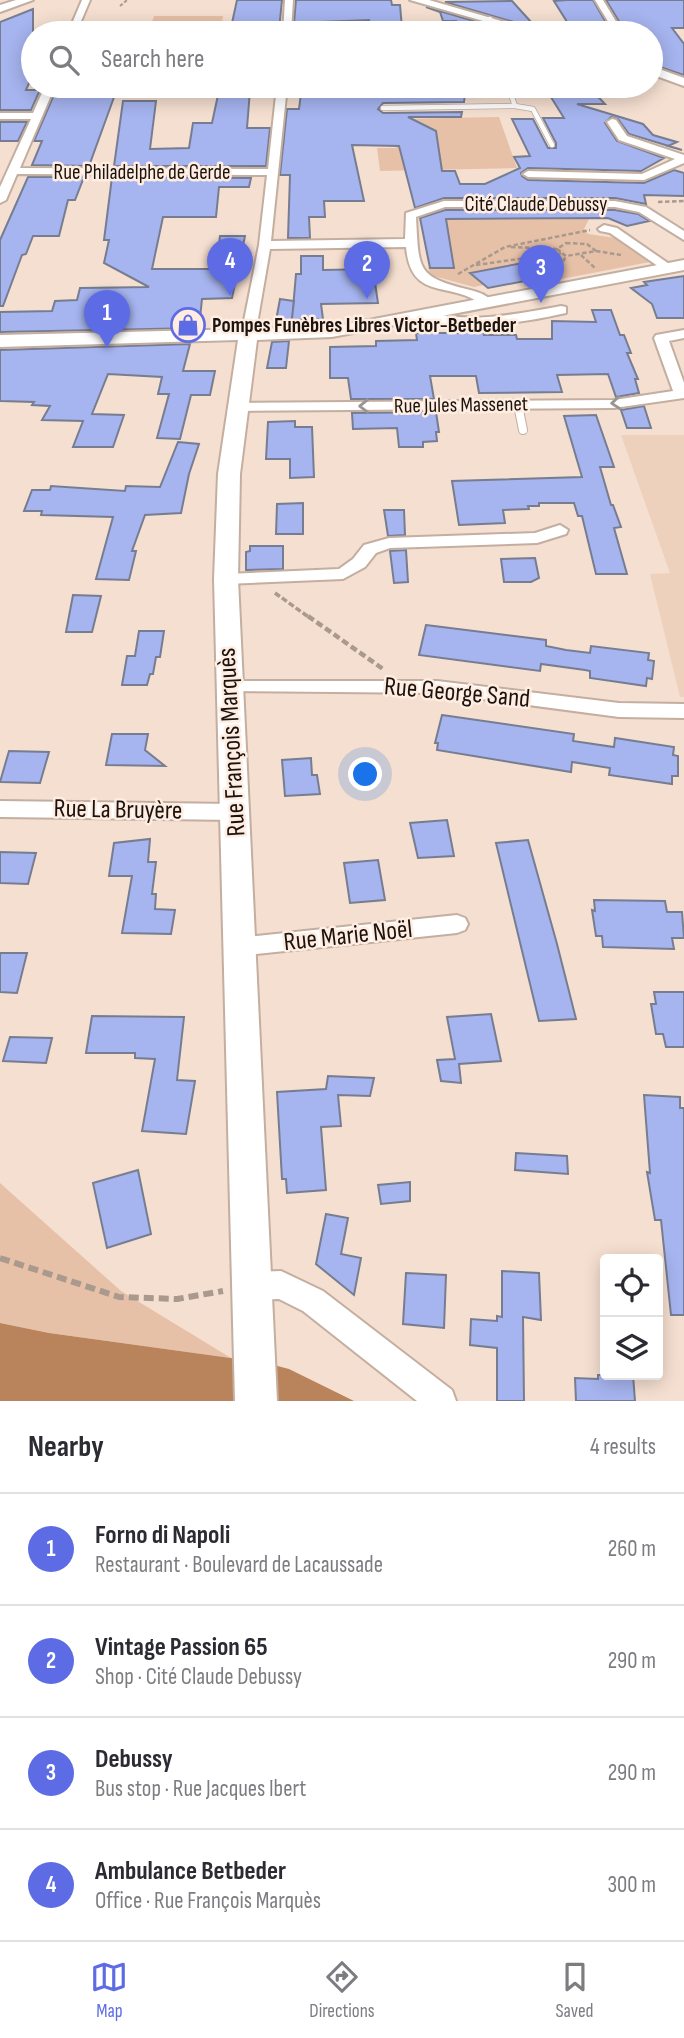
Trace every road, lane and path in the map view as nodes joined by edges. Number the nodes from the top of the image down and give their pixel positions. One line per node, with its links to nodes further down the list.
1 (17, 0): 9 (street)
2 (27, 0): 9 (street)
3 (86, 0): 11 (street)
4 (128, 0): 8 (path)
5 (289, 0): 12 (street)
6 (416, 0): 10 (street)
7 (599, 0): 15 (street)
8 (120, 6)
9 (0, 9)
10 (490, 19): 13 (lane); 14 (street)
11 (77, 21)
12 (287, 21)
13 (486, 21)
14 (497, 21)
15 (612, 21)
16 (663, 74): 17 (main road)
17 (684, 82)
18 (45, 98): 24 (street)
19 (280, 98): 29 (street, Rue François Marquès)
20 (512, 98): 21 (lane)
21 (515, 106): 22 (lane); 26 (lane)
22 (383, 108)
23 (0, 116): 24 (street)
24 (37, 116): 28 (street)
25 (612, 122): 27 (street)
26 (552, 145)
27 (684, 159): 30 (street)
28 (12, 171): 29 (street, Rue Philadelphe de Gerde); 31 (street)
29 (271, 172): 40 (street, Rue François Marquès)
30 (528, 174)
31 (3, 187): 32 (street)
32 (0, 200)
33 (669, 201): 34 (path)
34 (684, 201)
35 (604, 229): 36 (path); 45 (street, Cité Claude Debussy)
36 (555, 236): 39 (path); 41 (path)
37 (684, 236): 38 (street, Cité Claude Debussy)
38 (412, 243): 40 (street); 46 (street, Cité Claude Debussy)
39 (566, 243): 42 (path); 43 (path)
40 (265, 245): 51 (street, Rue François Marquès)
41 (505, 247): 42 (path); 44 (path)
42 (556, 248): 43 (path)
43 (561, 253): 44 (path)
44 (472, 266): 46 (path)
45 (676, 266): 47 (main road)
46 (439, 285): 47 (street, Cité Claude Debussy)
47 (488, 303): 49 (main road)
48 (561, 310): 49 (street)
49 (427, 316): 51 (main road)
50 (684, 334): 53 (street)
51 (248, 336): 52 (street); 55 (street, Rue François Marquès)
52 (0, 341)
53 (683, 394): 54 (street, Rue Jules Massenet, one-way to 54)
54 (518, 405): 55 (street, Rue Jules Massenet, one-way to 55); 56 (lane)
55 (237, 407): 58 (street, Rue François Marquès)
56 (523, 430)
57 (560, 530): 58 (street)
58 (240, 579): 59 (path); 60 (street, Rue François Marquès)
59 (407, 686): 60 (street, Rue George Sand); 61 (street, Rue George Sand)
60 (229, 687): 63 (street, Rue François Marquès)
61 (684, 711)
62 (0, 809): 63 (street, Rue La Bruyère)
63 (236, 812): 65 (street, Rue François Marquès)
64 (457, 924): 65 (street, Rue Marie Noël)
65 (238, 947): 67 (street, Rue François Marquès)
66 (0, 1258): 67 (path)
67 (251, 1286): 68 (street, Rue François Marquès); 69 (street)
68 (256, 1401)
69 (441, 1401)

